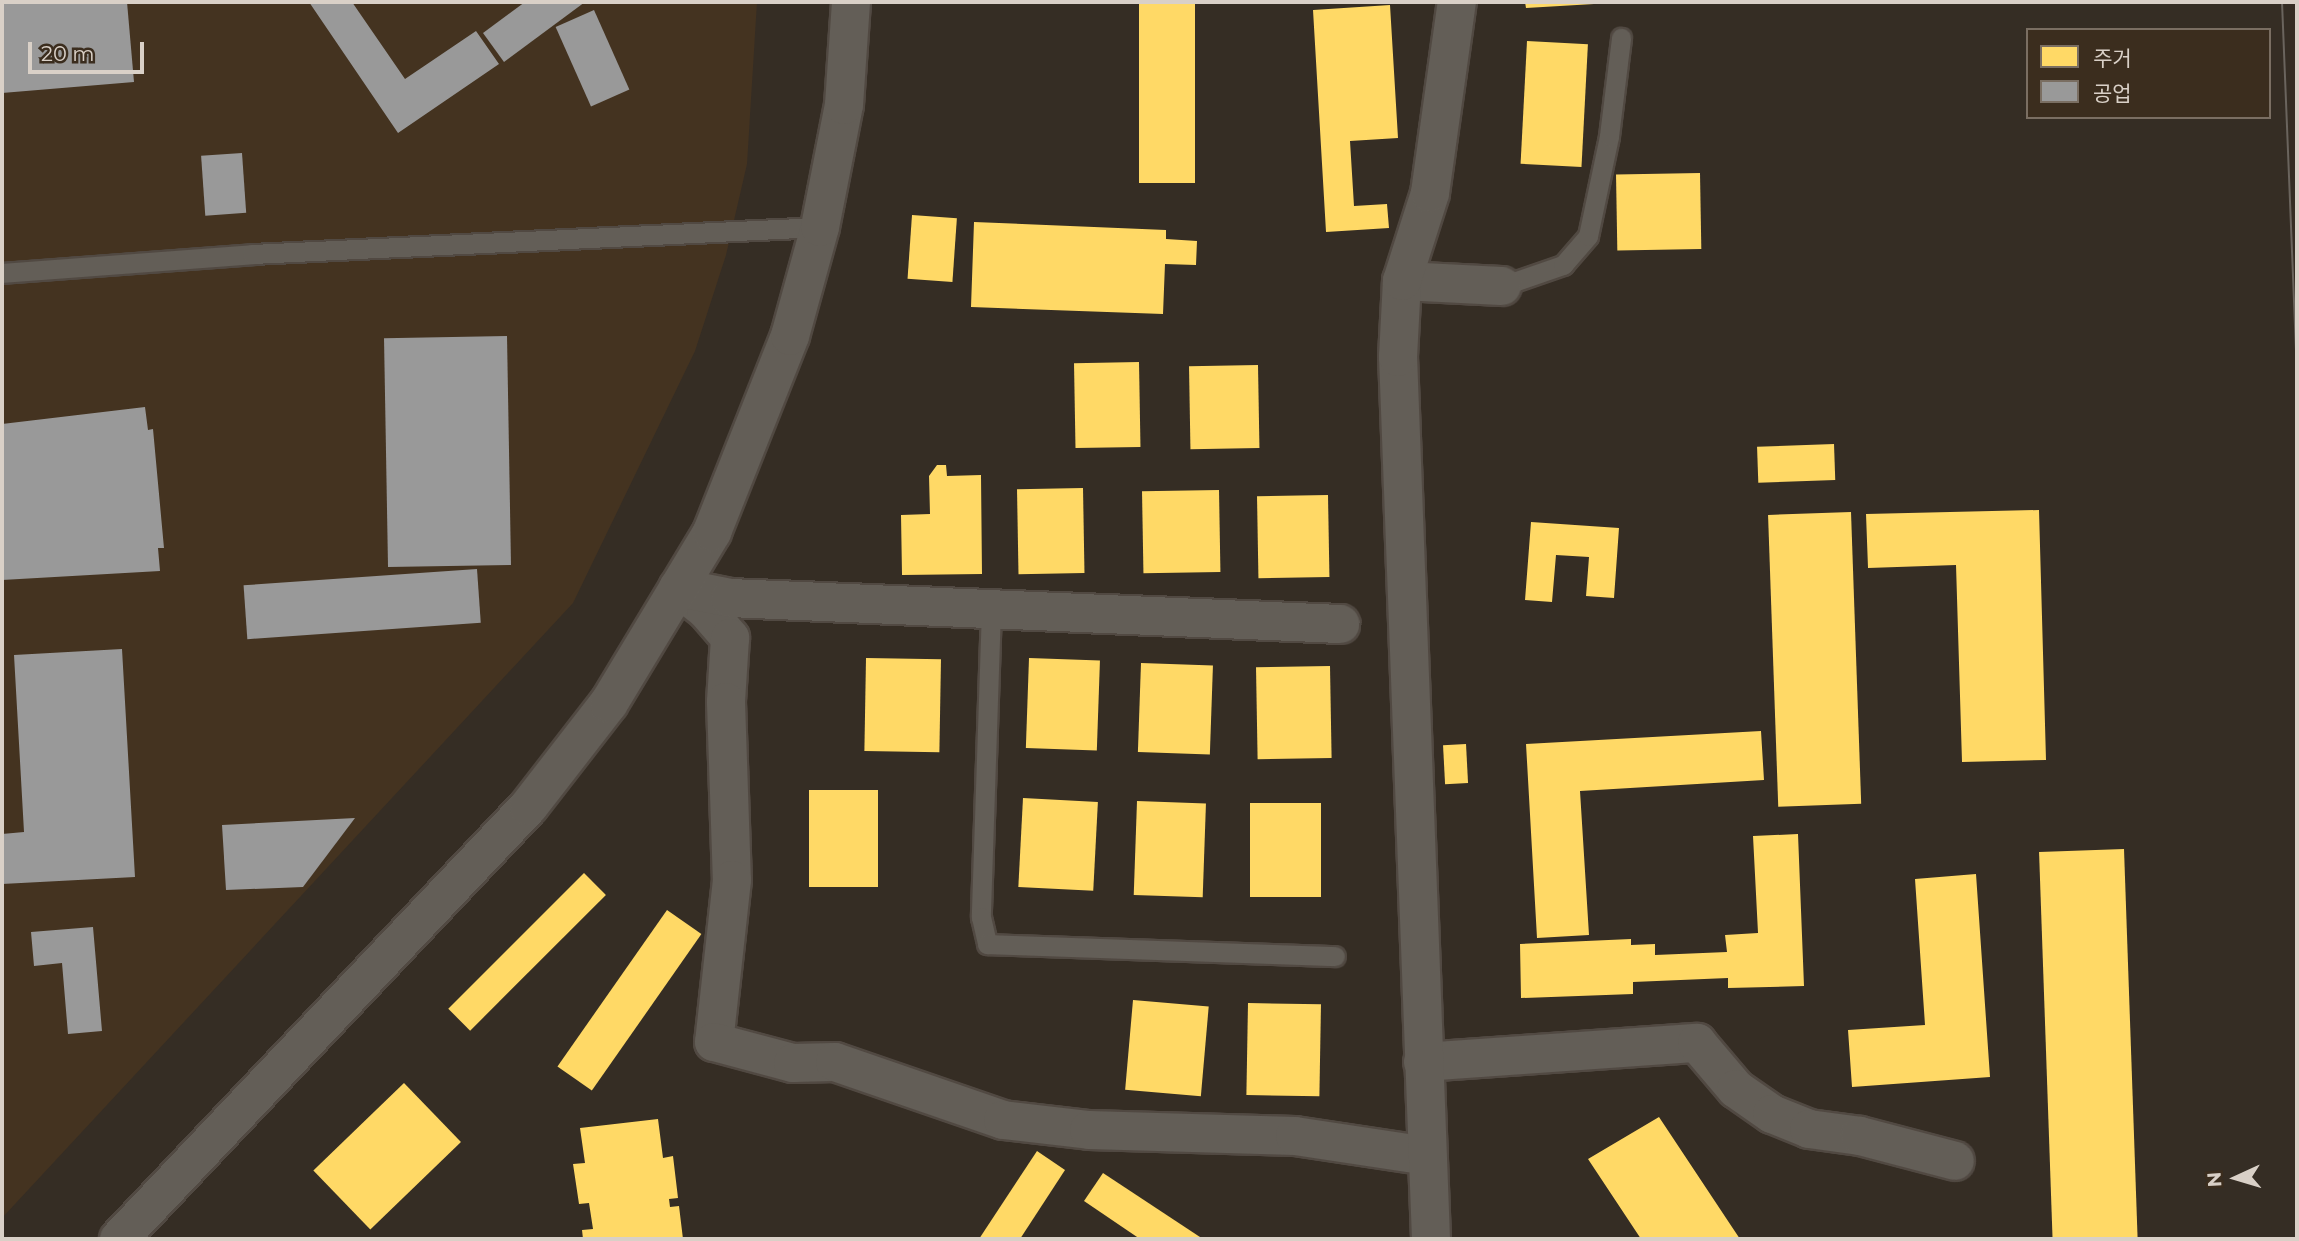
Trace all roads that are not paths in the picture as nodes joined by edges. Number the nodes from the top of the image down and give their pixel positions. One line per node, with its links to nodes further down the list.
1 (851, 2): 4 (street)
2 (1457, 2): 6 (street)
3 (1621, 38): 7 (lane)
4 (820, 227): 5 (lane); 8 (street)
5 (2, 273)
6 (1402, 281): 7 (street); 12 (street)
7 (1502, 286)
8 (678, 588): 9 (street); 13 (street); 15 (street)
9 (991, 609): 10 (street); 11 (lane)
10 (1340, 624)
11 (1335, 956)
12 (1423, 1062): 13 (street); 14 (street)
13 (1427, 1156): 16 (street)
14 (1955, 1161)
15 (119, 1239)
16 (1431, 1239)

